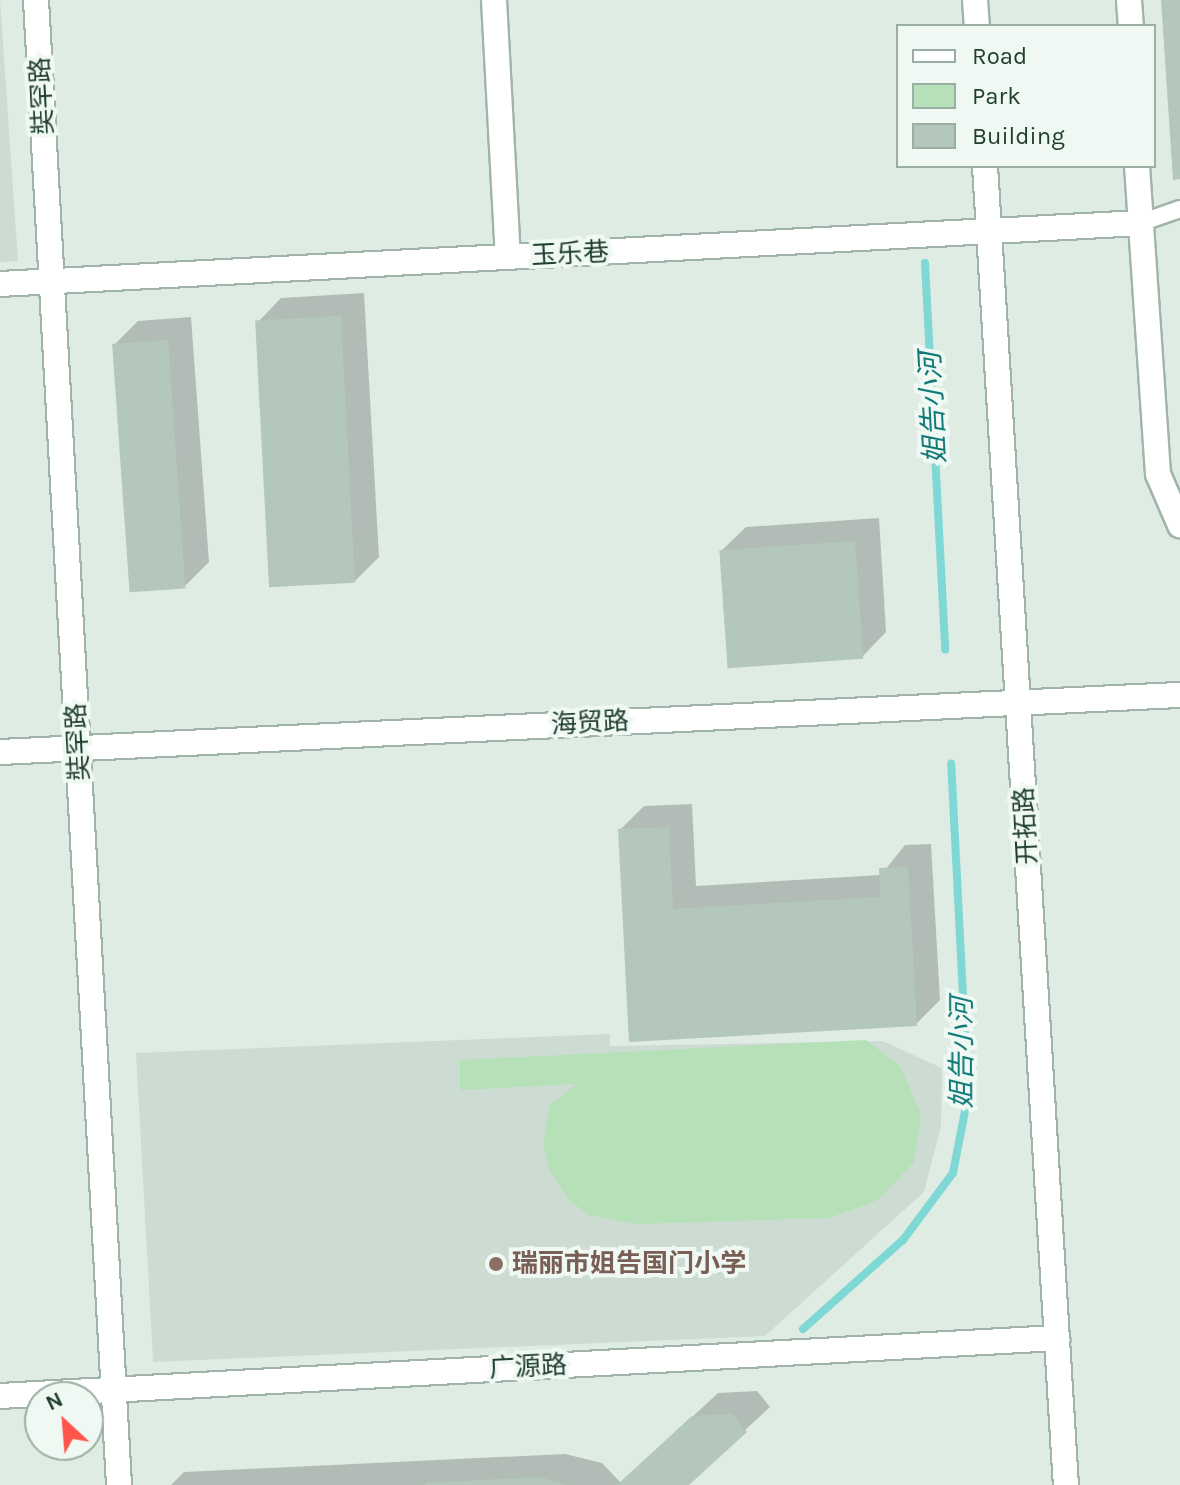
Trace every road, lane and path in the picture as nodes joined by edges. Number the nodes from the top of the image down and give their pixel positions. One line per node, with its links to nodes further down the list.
1 (36, 0): 13 (street, 奘罕路)
2 (494, 0): 12 (street)
3 (975, 0): 5 (street)
4 (1129, 0): 6 (street)
5 (977, 24)
6 (1131, 24)
7 (985, 168): 11 (street, 开拓路)
8 (1137, 168): 10 (street)
9 (1180, 209): 10 (lane)
10 (1140, 223): 11 (street, 玉乐巷); 15 (street)
11 (989, 232): 12 (street, 玉乐巷); 17 (street, 开拓路)
12 (508, 257): 13 (street, 玉乐巷)
13 (52, 281): 14 (street, 玉乐巷); 18 (street, 奘罕路)
14 (0, 284)
15 (1180, 525)
16 (1180, 695): 17 (street, 海贸路)
17 (1018, 703): 18 (street, 海贸路); 20 (street, 开拓路)
18 (78, 748): 19 (street, 海贸路); 21 (street, 奘罕路)
19 (0, 752)
20 (1057, 1338): 21 (street, 广源路); 24 (street, 开拓路)
21 (114, 1390): 22 (street, 广源路); 23 (street, 奘罕路)
22 (0, 1396)
23 (119, 1485)
24 (1066, 1485)

